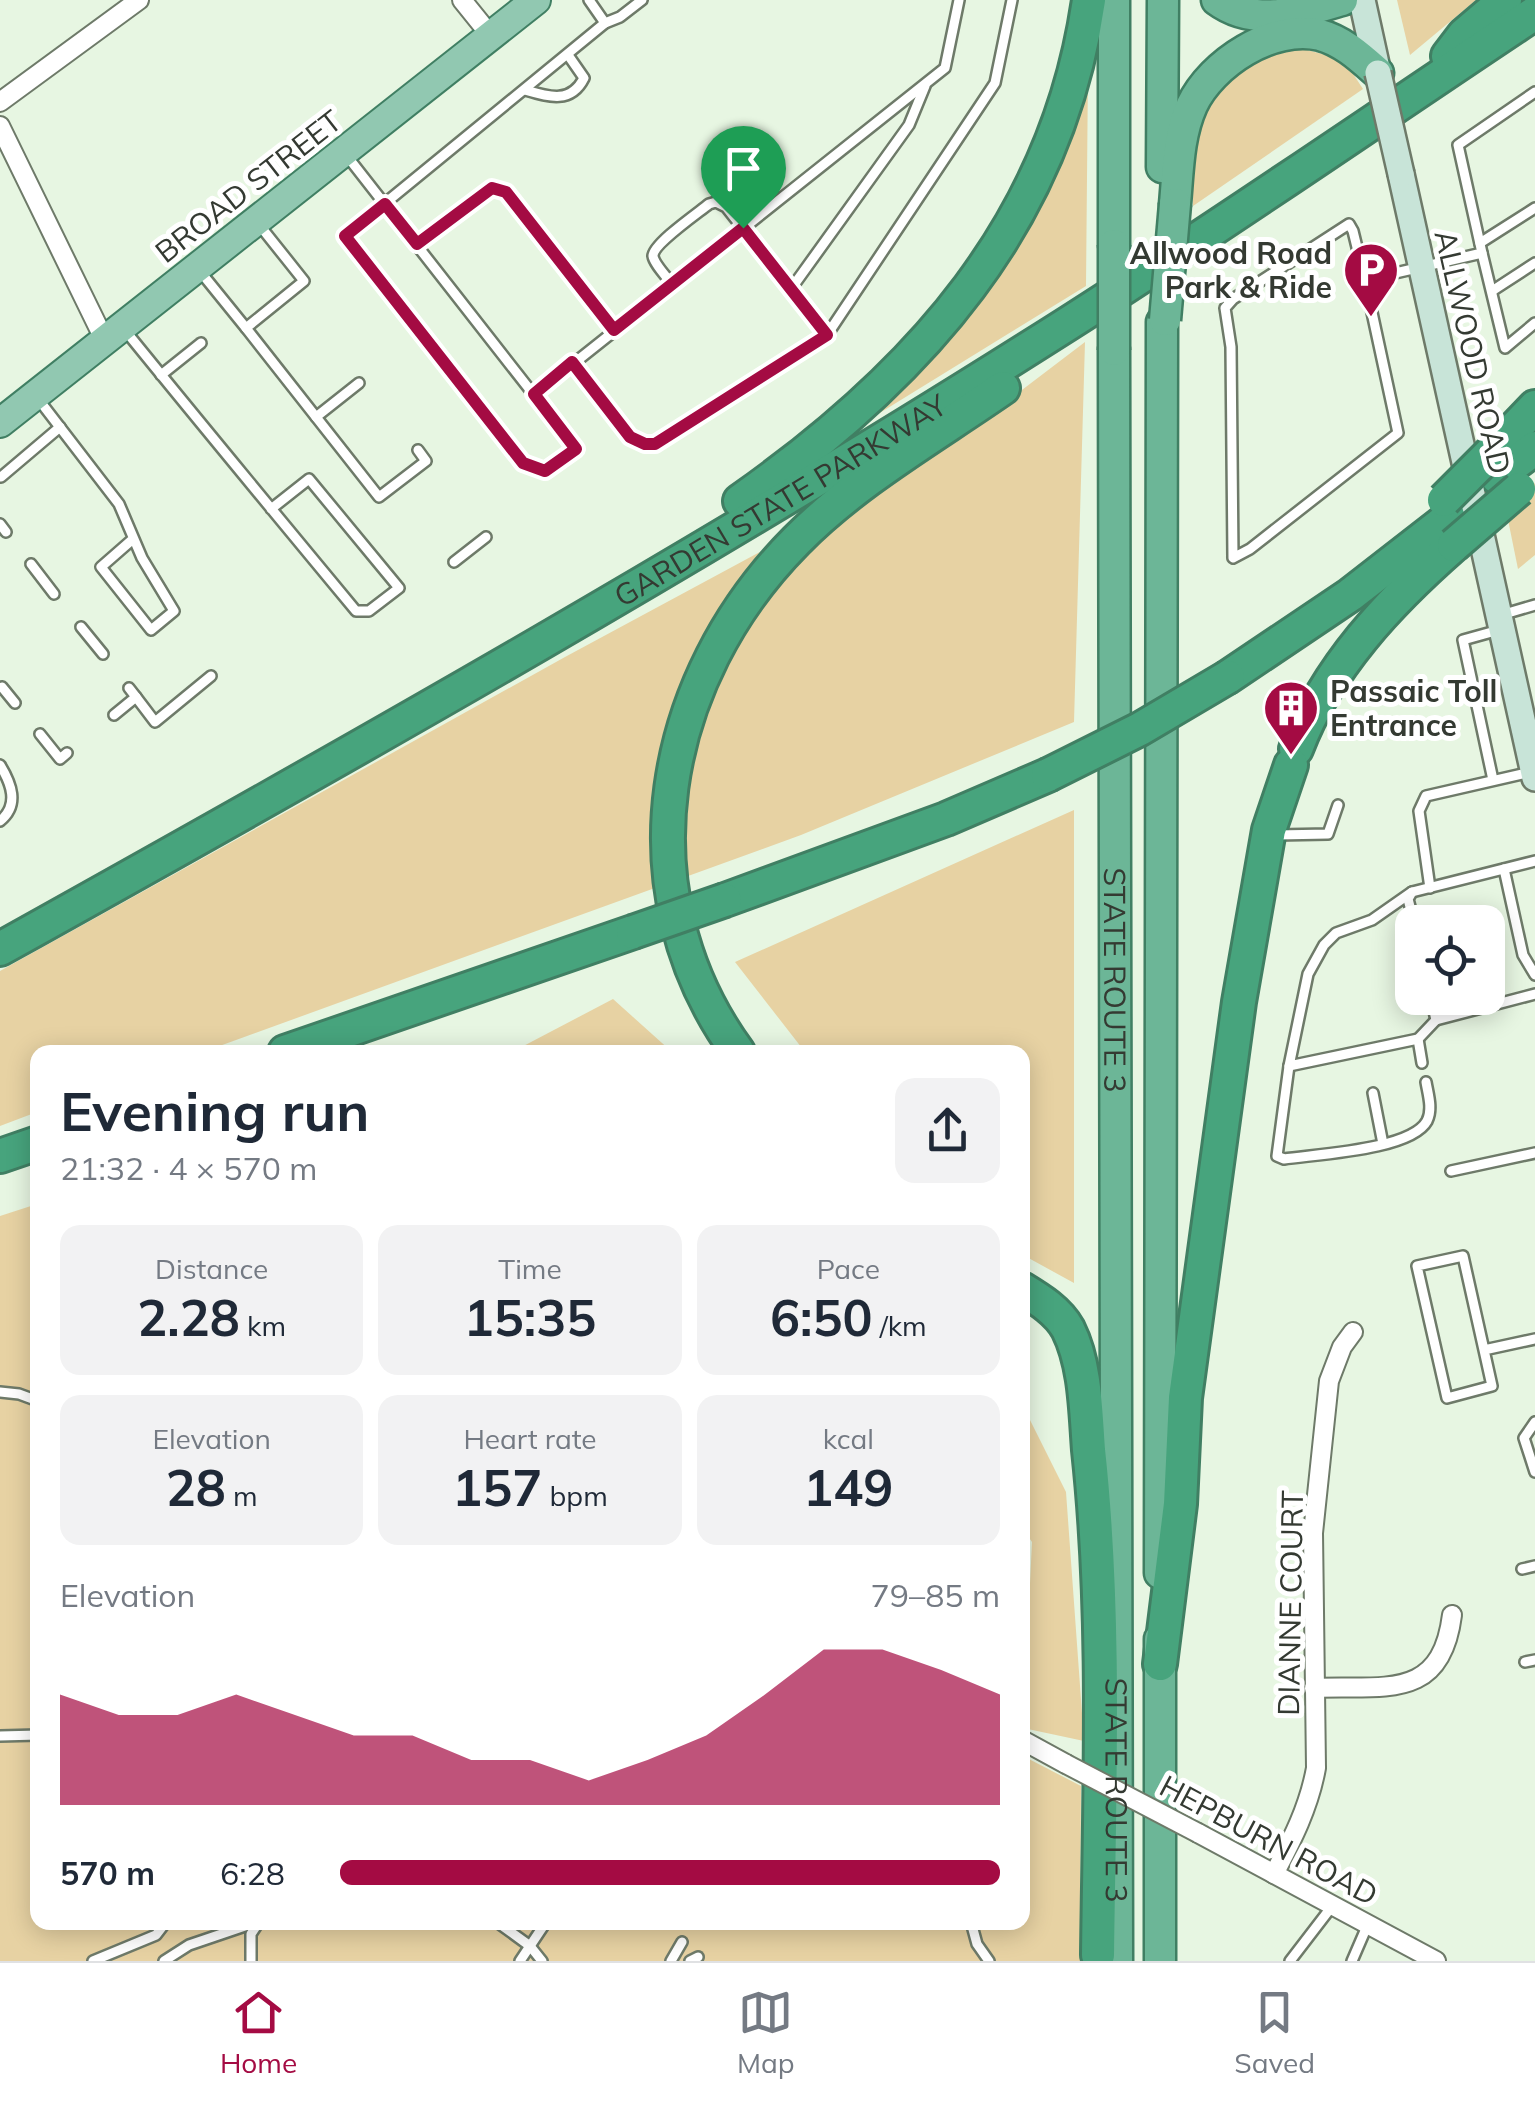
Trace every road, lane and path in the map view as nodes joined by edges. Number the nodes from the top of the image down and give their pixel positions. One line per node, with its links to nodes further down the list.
1 (138, 0): 24 (street)
2 (462, 0): 17 (street)
3 (536, 0): 17 (main road, BROAD STREET)
4 (589, 0): 15 (lane)
5 (642, 0): 15 (lane)
6 (958, 0): 20 (lane)
7 (1012, 0): 46 (lane)
8 (1090, 0): 74 (highway)
9 (1114, 0): 138 (highway, STATE ROUTE 3, bridge)
10 (1163, 0): 28 (highway, STATE ROUTE 3)
11 (1217, 0): 13 (highway)
12 (1505, 0): 21 (highway)
13 (1356, 4): 16 (highway); 19 (main road, ALLWOOD ROAD)
14 (1535, 13): 21 (highway, GARDEN STATE PARKWAY)
15 (605, 23): 18 (lane)
16 (1298, 34): 19 (highway); 28 (highway)
17 (491, 36): 26 (main road, BROAD STREET)
18 (568, 54): 22 (lane); 22 (lane)
19 (1378, 73): 36 (main road, ALLWOOD ROAD, bridge)
20 (926, 83): 31 (lane); 40 (lane)
21 (1424, 87): 32 (highway, GARDEN STATE PARKWAY)
22 (525, 90): 27 (lane)
23 (1535, 92): 34 (lane)
24 (0, 102)
25 (0, 126): 45 (street)
26 (344, 152): 27 (lane); 30 (main road, BROAD STREET)
27 (385, 204): 33 (lane); 52 (lane)
28 (1169, 207): 122 (highway, STATE ROUTE 3, bridge)
29 (1535, 208): 34 (lane)
30 (256, 221): 37 (main road, BROAD STREET); 43 (lane)
31 (743, 228): 39 (lane); 39 (lane); 40 (lane)
32 (1202, 237): 74 (highway, GARDEN STATE PARKWAY); 99 (highway)
33 (417, 244): 44 (lane); 52 (lane)
34 (1481, 248): 36 (lane); 41 (lane)
35 (1535, 263): 41 (lane)
36 (1421, 266): 38 (lane); 71 (main road, ALLWOOD ROAD)
37 (197, 268): 43 (lane); 45 (main road, BROAD STREET)
38 (1365, 280): 38 (lane)
39 (672, 284): 44 (lane)
40 (791, 289): 46 (lane)
41 (1492, 291): 42 (lane)
42 (1535, 323)
43 (246, 328): 54 (lane)
44 (614, 330): 48 (lane)
45 (114, 334): 49 (lane); 51 (main road, BROAD STREET)
46 (827, 335): 48 (lane)
47 (202, 343): 49 (lane)
48 (572, 362): 52 (lane)
49 (161, 375): 63 (lane)
50 (359, 384): 54 (lane)
51 (34, 394): 55 (main road, BROAD STREET); 56 (lane)
52 (534, 394)
53 (1535, 407): 59 (highway)
54 (316, 418): 62 (lane)
55 (0, 422)
56 (60, 427): 61 (lane); 66 (lane)
57 (1535, 448): 59 (highway)
58 (418, 450): 62 (lane)
59 (1511, 474): 64 (highway)
60 (385, 475): 62 (lane)
61 (1, 477)
62 (393, 486)
63 (271, 509): 63 (lane)
64 (1449, 521): 86 (highway); 98 (highway, bridge)
65 (486, 537): 67 (lane)
66 (133, 539): 66 (lane)
67 (454, 562)
68 (31, 564): 69 (lane)
69 (54, 594)
70 (1535, 606): 71 (lane)
71 (1500, 622): 82 (main road, ALLWOOD ROAD); 83 (lane)
72 (81, 626): 73 (lane)
73 (103, 654)
74 (522, 655): 92 (highway, GARDEN STATE PARKWAY)
75 (211, 676): 78 (lane)
76 (2, 688): 77 (lane)
77 (15, 704)
78 (114, 715)
79 (40, 734): 80 (lane)
80 (67, 753)
81 (0, 765): 85 (lane)
82 (1534, 774): 83 (lane)
83 (1493, 780): 89 (lane)
84 (1338, 805): 86 (lane)
85 (0, 821)
86 (1268, 838): 122 (highway)
87 (1535, 861): 88 (lane)
88 (1504, 869): 89 (lane); 93 (lane)
89 (1430, 888): 90 (lane)
90 (1412, 892): 91 (lane); 101 (lane)
91 (1410, 905)
92 (0, 949)
93 (1535, 975)
94 (1535, 994): 96 (lane)
95 (1435, 1015): 96 (lane)
96 (1436, 1020): 97 (lane)
97 (1418, 1039): 100 (lane); 101 (lane)
98 (305, 1045)
99 (733, 1045)
100 (1422, 1064)
101 (1289, 1066): 104 (lane)
102 (1426, 1082): 104 (lane)
103 (1372, 1093): 104 (lane)
104 (1383, 1144)
105 (30, 1145): 107 (highway)
106 (1535, 1153): 108 (lane)
107 (0, 1156)
108 (1451, 1171)
109 (1030, 1295): 114 (highway)
110 (1030, 1316): 114 (highway)
111 (1353, 1332): 123 (street, DIANNE COURT)
112 (1535, 1339): 113 (lane)
113 (1484, 1350): 113 (lane)
114 (1076, 1358): 138 (highway)
115 (0, 1392): 116 (lane)
116 (30, 1398)
117 (1535, 1422): 118 (lane)
118 (1535, 1472)
119 (1535, 1566): 120 (lane)
120 (1522, 1569)
121 (1452, 1615): 123 (street)
122 (1160, 1664): 146 (highway, STATE ROUTE 3)
123 (1314, 1688): 127 (street, DIANNE COURT)
124 (30, 1735): 125 (lane)
125 (0, 1736)
126 (1030, 1744): 127 (street, HEPBURN ROAD, bridge)
127 (1274, 1874): 128 (street, HEPBURN ROAD)
128 (1333, 1905): 129 (street, HEPBURN ROAD); 147 (lane)
129 (1368, 1924): 148 (lane); 149 (street, HEPBURN ROAD)
130 (160, 1930): 139 (lane)
131 (235, 1930): 140 (lane)
132 (254, 1930): 141 (lane)
133 (508, 1930): 137 (lane)
134 (541, 1930): 137 (lane)
135 (973, 1930): 145 (lane)
136 (682, 1942): 144 (lane)
137 (530, 1946): 142 (lane); 143 (lane)
138 (1101, 1960)
139 (93, 1961)
140 (164, 1961)
141 (252, 1961)
142 (520, 1961)
143 (542, 1961)
144 (671, 1961)
145 (989, 1961)
146 (1160, 1961)
147 (1290, 1961)
148 (1352, 1961)
149 (1436, 1961)

